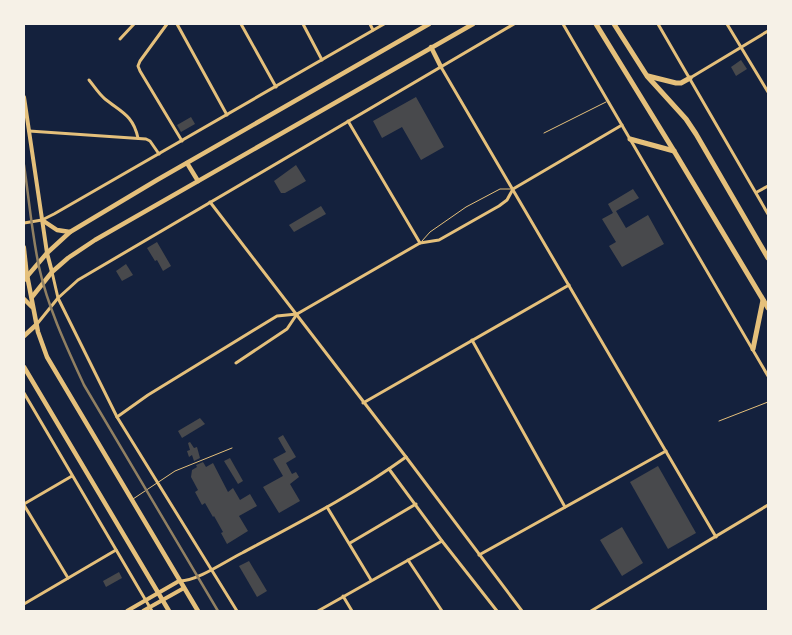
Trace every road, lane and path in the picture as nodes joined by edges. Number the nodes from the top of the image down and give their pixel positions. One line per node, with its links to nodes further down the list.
1 (134, 24): 19 (street)
2 (167, 24): 38 (street)
3 (177, 24): 31 (street)
4 (241, 24): 27 (street)
5 (303, 24): 22 (street)
6 (370, 24): 17 (street)
7 (384, 24): 17 (street)
8 (429, 24): 16 (main road)
9 (473, 24): 20 (main road)
10 (514, 24): 23 (street)
11 (563, 24): 30 (street)
12 (596, 24): 39 (main road)
13 (614, 24): 24 (main road)
14 (658, 24): 25 (street)
15 (727, 24): 21 (street)
16 (423, 25): 41 (main road)
17 (373, 30): 22 (street)
18 (768, 32): 21 (street)
19 (120, 39)
20 (431, 47): 23 (main road); 42 (main road)
21 (741, 47): 25 (street); 28 (street)
22 (322, 60): 27 (street)
23 (441, 67): 32 (street); 44 (street)
24 (647, 76): 25 (main road); 54 (main road)
25 (690, 78): 45 (street)
26 (89, 80): 36 (street)
27 (276, 87): 31 (street)
28 (768, 92)
29 (24, 97): 34 (street)
30 (608, 101): 33 (street); 35 (lane)
31 (227, 115): 38 (street)
32 (348, 121): 46 (street); 51 (street)
33 (622, 125): 37 (street); 44 (street)
34 (29, 131): 36 (street); 48 (street)
35 (544, 133)
36 (138, 138): 40 (street)
37 (630, 139): 39 (main road); 68 (street)
38 (182, 141): 40 (street)
39 (674, 151): 61 (main road)
40 (159, 154): 48 (street)
41 (186, 163): 42 (main road); 50 (main road)
42 (198, 181): 55 (main road)
43 (768, 186): 45 (street)
44 (513, 189): 51 (lane); 51 (street); 57 (street)
45 (757, 192): 47 (street)
46 (210, 202): 59 (street); 64 (street)
47 (768, 214)
48 (42, 220): 49 (street); 50 (main road); 53 (street)
49 (24, 223)
50 (70, 232): 53 (main road)
51 (420, 243): 64 (street)
52 (24, 247): 56 (street)
53 (47, 253): 55 (street); 56 (main road)
54 (768, 258)
55 (52, 272): 58 (main road); 59 (street)
56 (26, 277): 58 (main road)
57 (569, 285): 67 (street); 78 (street)
58 (32, 298): 63 (main road)
59 (58, 298): 65 (street); 75 (street)
60 (24, 299): 63 (main road)
61 (764, 300): 62 (main road); 68 (main road)
62 (768, 308)
63 (34, 311): 65 (main road)
64 (297, 314): 69 (street); 74 (street); 75 (street)
65 (36, 325): 66 (main road); 83 (main road)
66 (24, 336)
67 (472, 340): 74 (street); 88 (street)
68 (752, 349): 71 (street)
69 (236, 363)
70 (24, 367): 101 (main road)
71 (768, 376)
72 (24, 393): 81 (street)
73 (768, 402): 76 (lane)
74 (363, 403): 79 (street)
75 (117, 416): 82 (street)
76 (719, 421)
77 (232, 448): 82 (lane)
78 (666, 451): 88 (street); 89 (street)
79 (406, 457): 80 (street); 93 (street)
80 (389, 469): 85 (street); 87 (street)
81 (72, 476): 84 (street); 92 (street)
82 (158, 483): 83 (lane); 95 (street)
83 (132, 500): 98 (main road)
84 (24, 504): 96 (street)
85 (416, 504): 90 (street); 91 (street)
86 (768, 505): 89 (street)
87 (327, 507): 91 (street); 95 (street)
88 (565, 507): 93 (street)
89 (716, 537): 117 (street)
90 (442, 541): 94 (street); 115 (street)
91 (350, 543): 97 (street)
92 (116, 550): 96 (street); 103 (street)
93 (479, 555): 116 (street)
94 (408, 560): 97 (street); 114 (street)
95 (211, 569): 99 (street); 111 (street)
96 (68, 578): 105 (street)
97 (371, 580): 102 (street)
98 (180, 581): 99 (street); 100 (main road); 101 (street)
99 (187, 581): 100 (street)
100 (184, 588): 104 (street); 110 (main road)
101 (157, 593): 103 (street); 104 (main road)
102 (343, 596): 112 (street); 113 (street)
103 (145, 600): 106 (street); 107 (street)
104 (162, 600): 106 (street); 109 (main road)
105 (24, 604)
106 (150, 609): 108 (street)
107 (127, 611)
108 (143, 611)
109 (169, 611)
110 (198, 611)
111 (237, 611)
112 (318, 611)
113 (352, 611)
114 (442, 611)
115 (497, 611)
116 (522, 611)
117 (591, 611)

